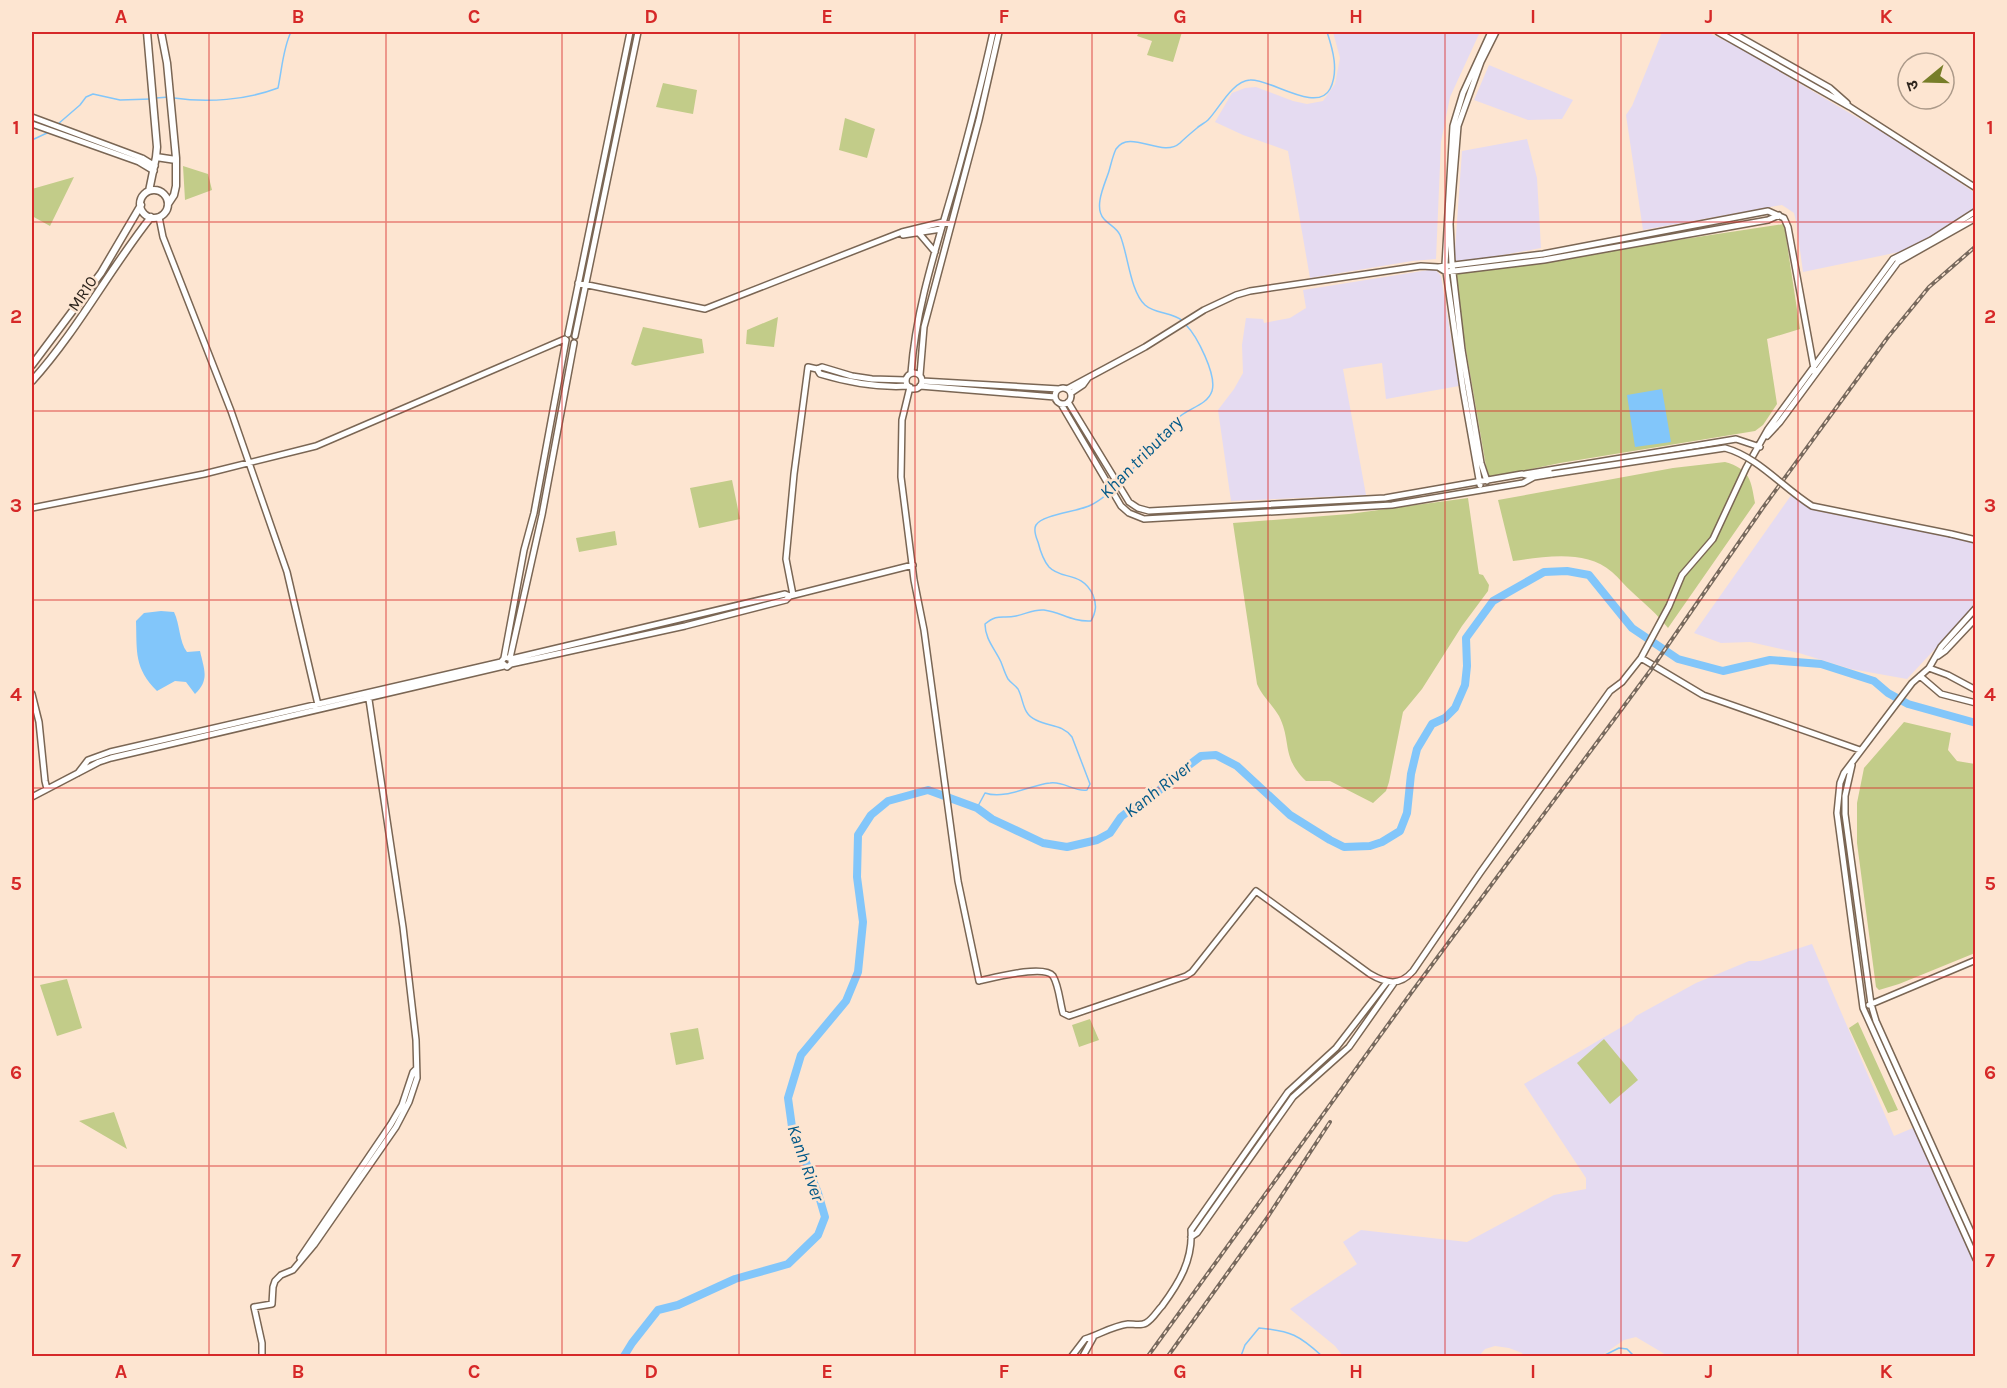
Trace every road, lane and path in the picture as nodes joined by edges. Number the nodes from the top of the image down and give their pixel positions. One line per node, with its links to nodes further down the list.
1 (147, 32): 16 (main road)
2 (161, 32): 17 (main road)
3 (630, 32): 35 (street)
4 (638, 32): 36 (street)
5 (993, 32): 27 (street)
6 (999, 32): 28 (street)
7 (1491, 32): 12 (street)
8 (1496, 32): 12 (street)
9 (1718, 32): 11 (street)
10 (1731, 32): 11 (street)
11 (1765, 54): 19 (street)
12 (1460, 112): 34 (street)
13 (32, 117): 15 (street)
14 (32, 124): 15 (street)
15 (49, 126): 18 (street)
16 (156, 158): 17 (main road); 18 (main road)
17 (176, 159): 21 (main road)
18 (154, 169): 20 (main road)
19 (1976, 188)
20 (149, 191): 21 (main road); 22 (main road)
21 (168, 204): 25 (main road)
22 (141, 205): 24 (main road); 39 (main road, MR10)
23 (1976, 211): 40 (street)
24 (151, 217): 25 (main road); 43 (main road, MR10)
25 (159, 217): 51 (street)
26 (1976, 218): 40 (street)
27 (943, 222): 28 (street); 29 (street); 32 (street)
28 (951, 224): 30 (street)
29 (940, 229): 30 (street); 31 (street); 33 (street)
30 (949, 231): 42 (street)
31 (918, 232): 32 (street); 33 (street)
32 (899, 234): 36 (street)
33 (935, 252): 41 (street)
34 (1449, 268): 40 (street); 46 (street); 54 (street); 55 (street)
35 (578, 283): 36 (street); 37 (street)
36 (587, 285): 38 (street)
37 (566, 338): 38 (street); 38 (street); 51 (street); 66 (street)
38 (575, 340): 66 (street)
39 (32, 365)
40 (1814, 371): 50 (street)
41 (911, 373): 42 (street); 44 (street)
42 (921, 380): 44 (street); 45 (street); 47 (street)
43 (32, 381)
44 (908, 384): 60 (street); 61 (street)
45 (1059, 389): 46 (street); 47 (street)
46 (1069, 391): 48 (street)
47 (1055, 397): 49 (street)
48 (1068, 402): 49 (street); 55 (street)
49 (1061, 404): 57 (street)
50 (1760, 447): 52 (street); 65 (street)
51 (249, 463): 58 (street); 73 (street)
52 (1522, 474): 53 (street); 54 (street)
53 (1534, 477): 56 (street); 59 (street, bridge)
54 (1487, 480): 55 (street); 56 (street)
55 (1479, 482): 57 (street)
56 (1488, 488): 57 (street)
57 (1481, 489)
58 (32, 508)
59 (1976, 540)
60 (913, 565): 61 (street); 79 (street)
61 (792, 596): 66 (street)
62 (1976, 608): 64 (street)
63 (1976, 618): 64 (street)
64 (1937, 656): 67 (street)
65 (1641, 658): 74 (street); 80 (street)
66 (507, 661): 71 (street)
67 (1929, 668): 68 (street); 69 (street)
68 (1920, 676): 72 (street); 74 (street)
69 (1976, 690)
70 (32, 694): 76 (street)
71 (369, 696): 73 (street); 87 (street)
72 (1976, 703)
73 (318, 706): 76 (street)
74 (1860, 750): 75 (street)
75 (1852, 763): 81 (street); 82 (street)
76 (47, 789): 77 (street)
77 (32, 797)
78 (1976, 960): 81 (street)
79 (1387, 981): 80 (street); 83 (street)
80 (1394, 982): 83 (street)
81 (1870, 1004): 82 (street); 84 (street)
82 (1863, 1008): 85 (street)
83 (1191, 1237): 86 (street)
84 (1976, 1243)
85 (1976, 1259)
86 (1093, 1338): 88 (street); 89 (street)
87 (262, 1356)
88 (1072, 1356)
89 (1083, 1356)

